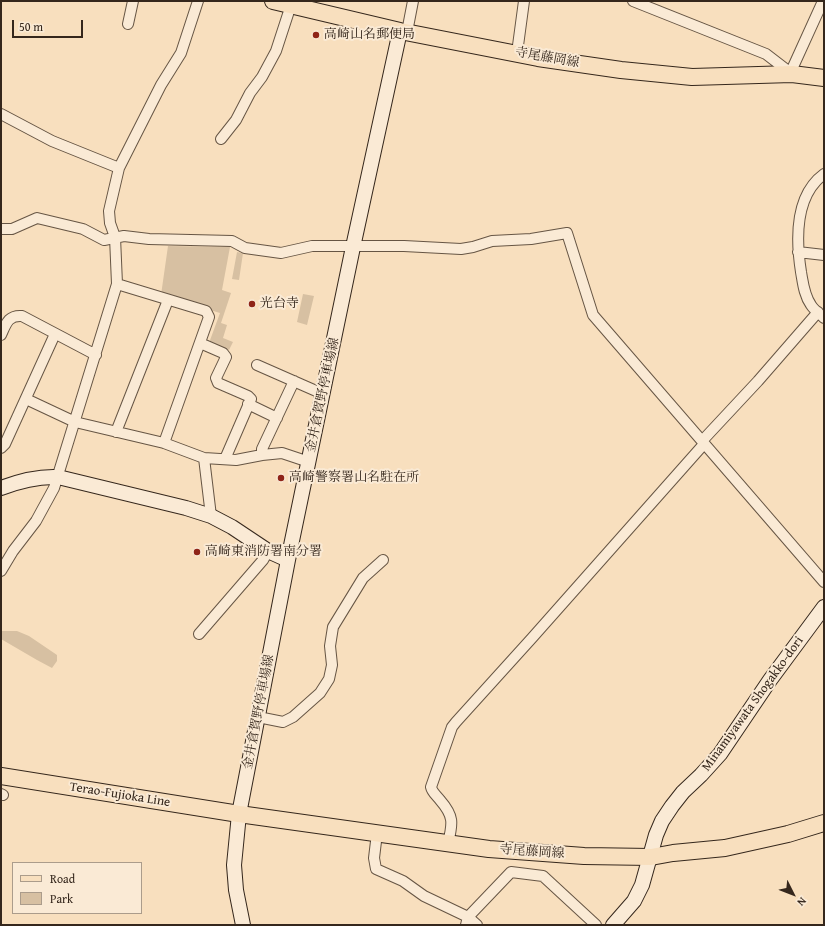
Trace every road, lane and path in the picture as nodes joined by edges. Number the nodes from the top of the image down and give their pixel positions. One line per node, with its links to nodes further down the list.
1 (133, 1): 9 (street)
2 (198, 1): 16 (street)
3 (273, 1): 8 (main road, 寺尾藤岡線)
4 (413, 1): 10 (street)
5 (524, 1): 11 (street)
6 (822, 1): 12 (street)
7 (638, 2): 12 (street)
8 (291, 5): 10 (main road, 寺尾藤岡線); 15 (street)
9 (128, 24)
10 (403, 32): 11 (main road, 寺尾藤岡線); 20 (main road, 金井倉賀野停車場線)
11 (517, 53): 12 (main road, 寺尾藤岡線)
12 (792, 74): 13 (main road, 寺尾藤岡線)
13 (824, 78)
14 (1, 114): 16 (street)
15 (221, 139)
16 (119, 168): 19 (street)
17 (824, 174): 21 (street)
18 (1, 229): 19 (street)
19 (115, 237): 20 (street); 23 (street)
20 (353, 247): 32 (main road, 金井倉賀野停車場線); 39 (street)
21 (798, 252): 22 (street); 25 (street)
22 (824, 255)
23 (117, 284): 24 (street); 29 (street)
24 (168, 300): 28 (street); 37 (street)
25 (821, 315): 39 (street)
26 (55, 334): 27 (street); 29 (street); 33 (street)
27 (1, 335)
28 (200, 343): 34 (street); 38 (street)
29 (96, 355): 36 (street)
30 (257, 365): 31 (street)
31 (294, 381): 32 (street); 35 (street)
32 (324, 394): 44 (main road, 金井倉賀野停車場線)
33 (26, 399): 36 (street); 40 (street)
34 (248, 404): 35 (street); 43 (street)
35 (277, 418): 41 (street)
36 (75, 422): 37 (street); 45 (street)
37 (116, 432): 38 (street)
38 (164, 443): 42 (street)
39 (703, 443): 52 (street); 60 (street)
40 (1, 448)
41 (262, 455): 43 (street); 44 (street)
42 (204, 458): 43 (street); 47 (street)
43 (224, 459)
44 (309, 462): 49 (main road, 金井倉賀野停車場線)
45 (58, 477): 46 (main road); 47 (main road); 51 (street)
46 (1, 488)
47 (211, 516): 48 (main road)
48 (268, 551): 49 (main road); 54 (street)
49 (288, 560): 55 (main road, 金井倉賀野停車場線)
50 (383, 560): 55 (street)
51 (1, 571)
52 (824, 582)
53 (824, 607): 61 (main road, Minamiyawata Shogakko-dori)
54 (200, 634)
55 (258, 717): 57 (main road, 金井倉賀野停車場線)
56 (1, 776): 57 (main road, Terao-Fujioka Line)
57 (239, 814): 59 (main road, 寺尾藤岡線); 63 (main road, 金井倉賀野停車場線)
58 (824, 823): 61 (main road, 寺尾藤岡線)
59 (377, 833): 60 (main road, 寺尾藤岡線); 62 (street)
60 (448, 843): 61 (main road, 寺尾藤岡線)
61 (651, 857): 66 (main road, Minamiyawata Shogakko-dori)
62 (467, 921): 64 (street); 65 (street)
63 (243, 925)
64 (477, 925)
65 (596, 925)
66 (614, 925)

